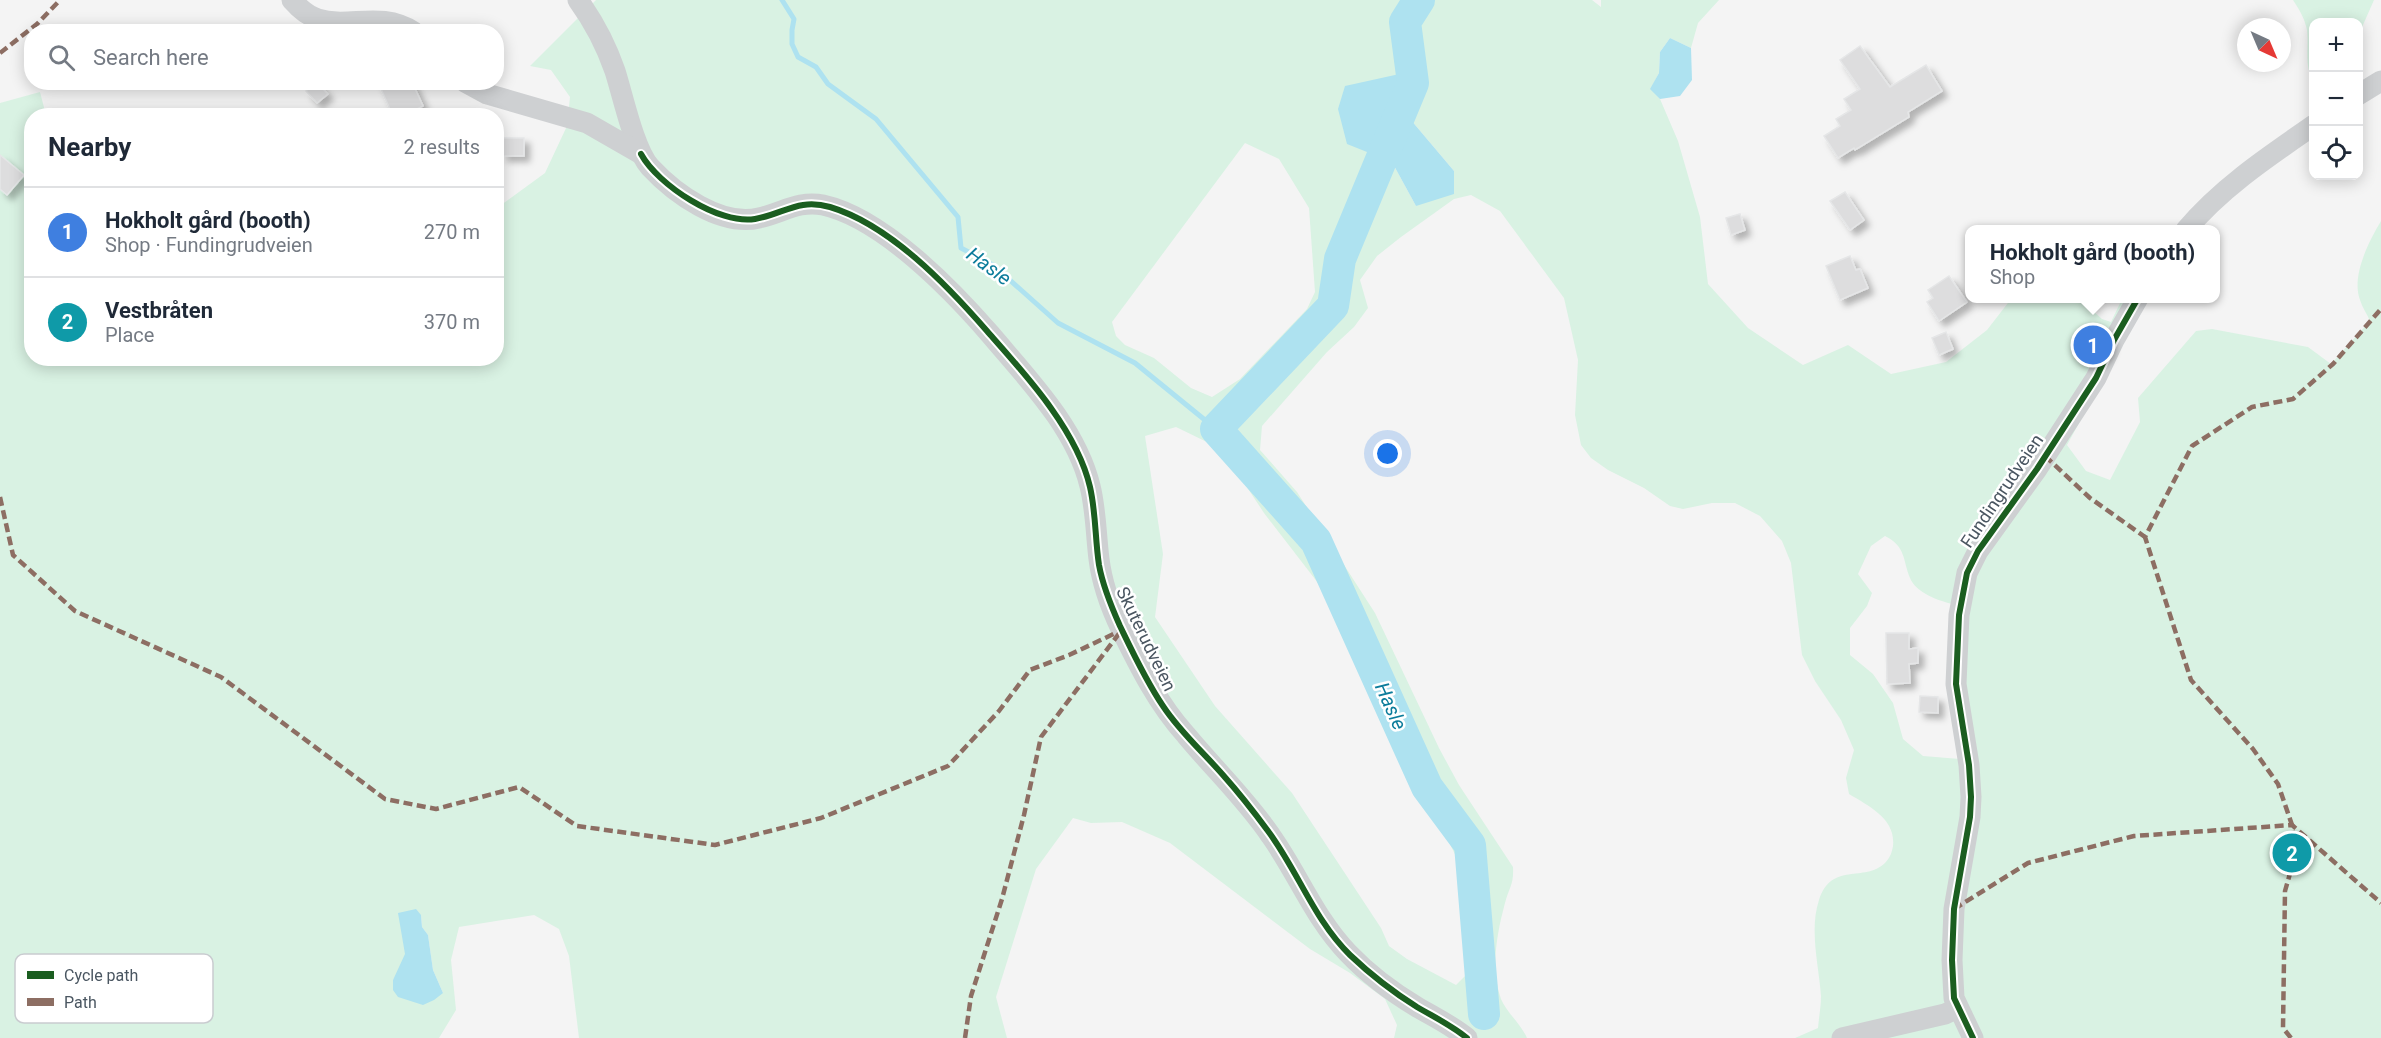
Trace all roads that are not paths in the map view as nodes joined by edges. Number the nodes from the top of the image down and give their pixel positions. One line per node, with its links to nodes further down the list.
1 (292, 0): 3 (street)
2 (578, 0): 8 (street)
3 (389, 24)
4 (2381, 81): 6 (street)
5 (480, 90): 8 (street)
6 (2363, 92)
7 (2312, 126): 9 (street)
8 (641, 154): 12 (street, Skuterudveien)
9 (2191, 225)
10 (2135, 303): 11 (street, Fundingrudveien)
11 (1958, 1008): 13 (street); 14 (street, Fundingrudveien)
12 (1465, 1037)
13 (1842, 1038)
14 (1973, 1038)

